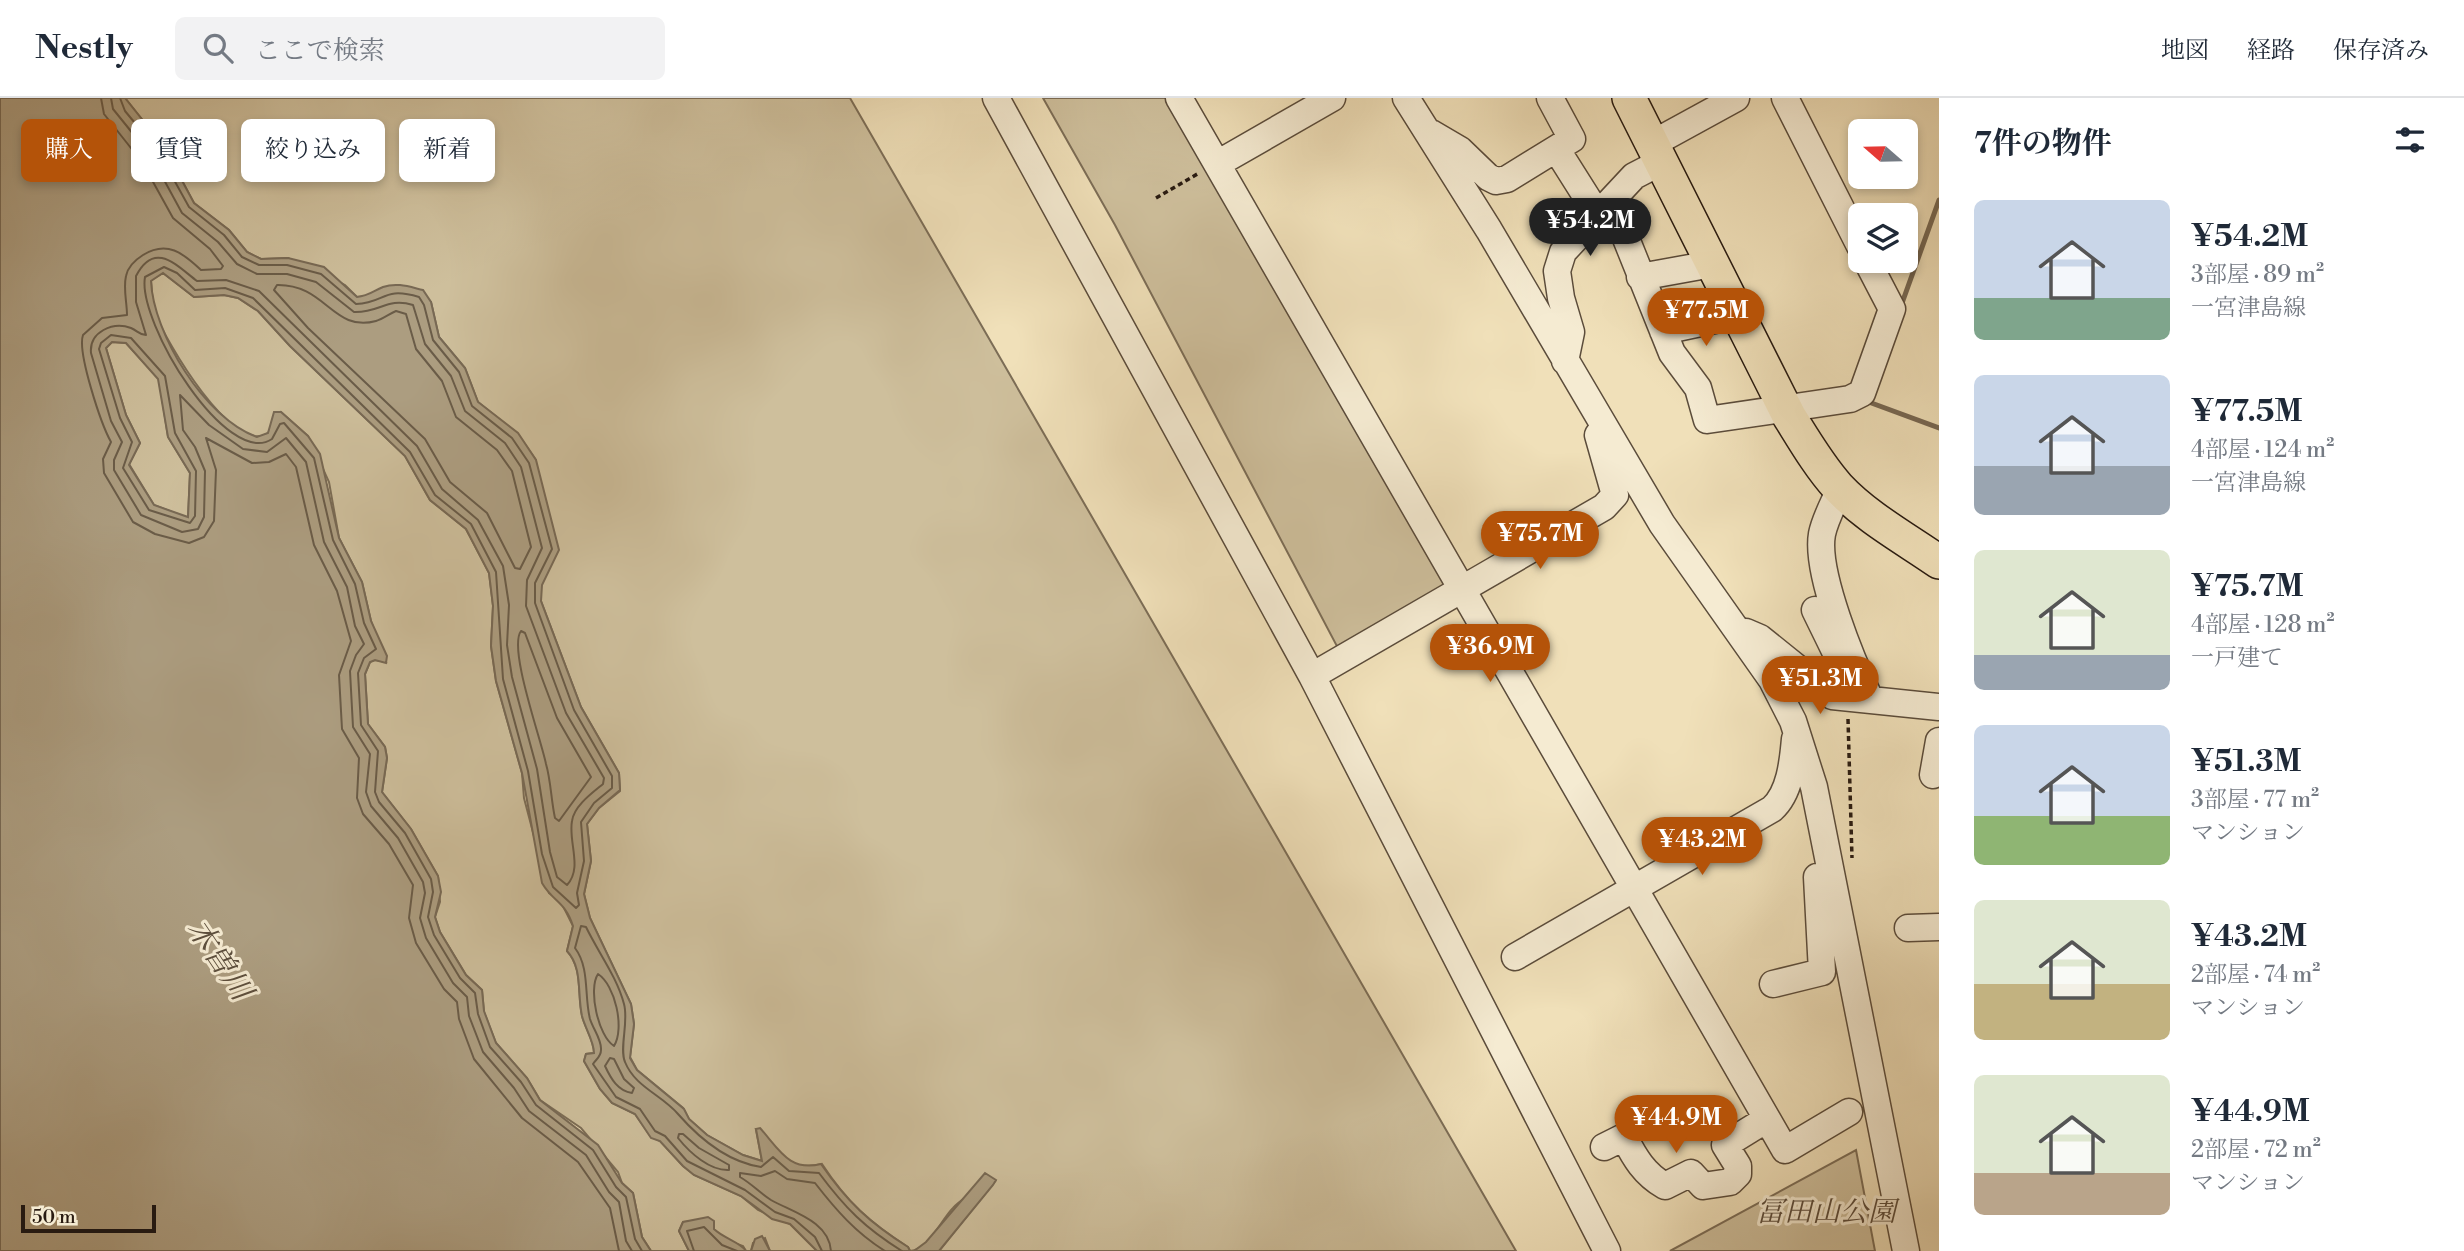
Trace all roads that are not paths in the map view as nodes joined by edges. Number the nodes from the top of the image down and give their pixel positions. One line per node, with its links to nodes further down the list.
1 (996, 98): 28 (street)
2 (1179, 98): 12 (street)
3 (1332, 98): 12 (street)
4 (1406, 98): 9 (street)
5 (1550, 98): 10 (street)
6 (1629, 98): 11 (main road)
7 (1736, 98): 11 (street)
8 (1785, 98): 14 (street)
9 (1426, 131): 10 (street); 20 (street)
10 (1557, 150): 13 (street)
11 (1657, 153): 13 (street); 15 (main road)
12 (1217, 164): 25 (street)
13 (1598, 215): 16 (street); 20 (street)
14 (1848, 222)
15 (1712, 264): 16 (street); 18 (main road)
16 (1649, 267): 19 (street)
17 (1873, 273): 21 (street)
18 (1738, 315): 19 (street); 21 (main road)
19 (1663, 331): 21 (street)
20 (1565, 361): 22 (street)
21 (1785, 409): 23 (main road)
22 (1599, 419): 25 (street); 27 (street)
23 (1840, 489): 24 (main road); 29 (street)
24 (1939, 562)
25 (1462, 589): 28 (street); 33 (street)
26 (1815, 610): 29 (street)
27 (1735, 626): 29 (street); 31 (street)
28 (1312, 676): 41 (street)
29 (1859, 698): 30 (street)
30 (1939, 707)
31 (1796, 729): 32 (street); 33 (street)
32 (1821, 827): 37 (street); 42 (street)
33 (1636, 888): 36 (street); 39 (street)
34 (1939, 927): 35 (street)
35 (1909, 928)
36 (1515, 957)
37 (1773, 984)
38 (1849, 1112): 39 (street)
39 (1768, 1119): 40 (street)
40 (1604, 1147)
41 (1606, 1251)
42 (1906, 1251)

